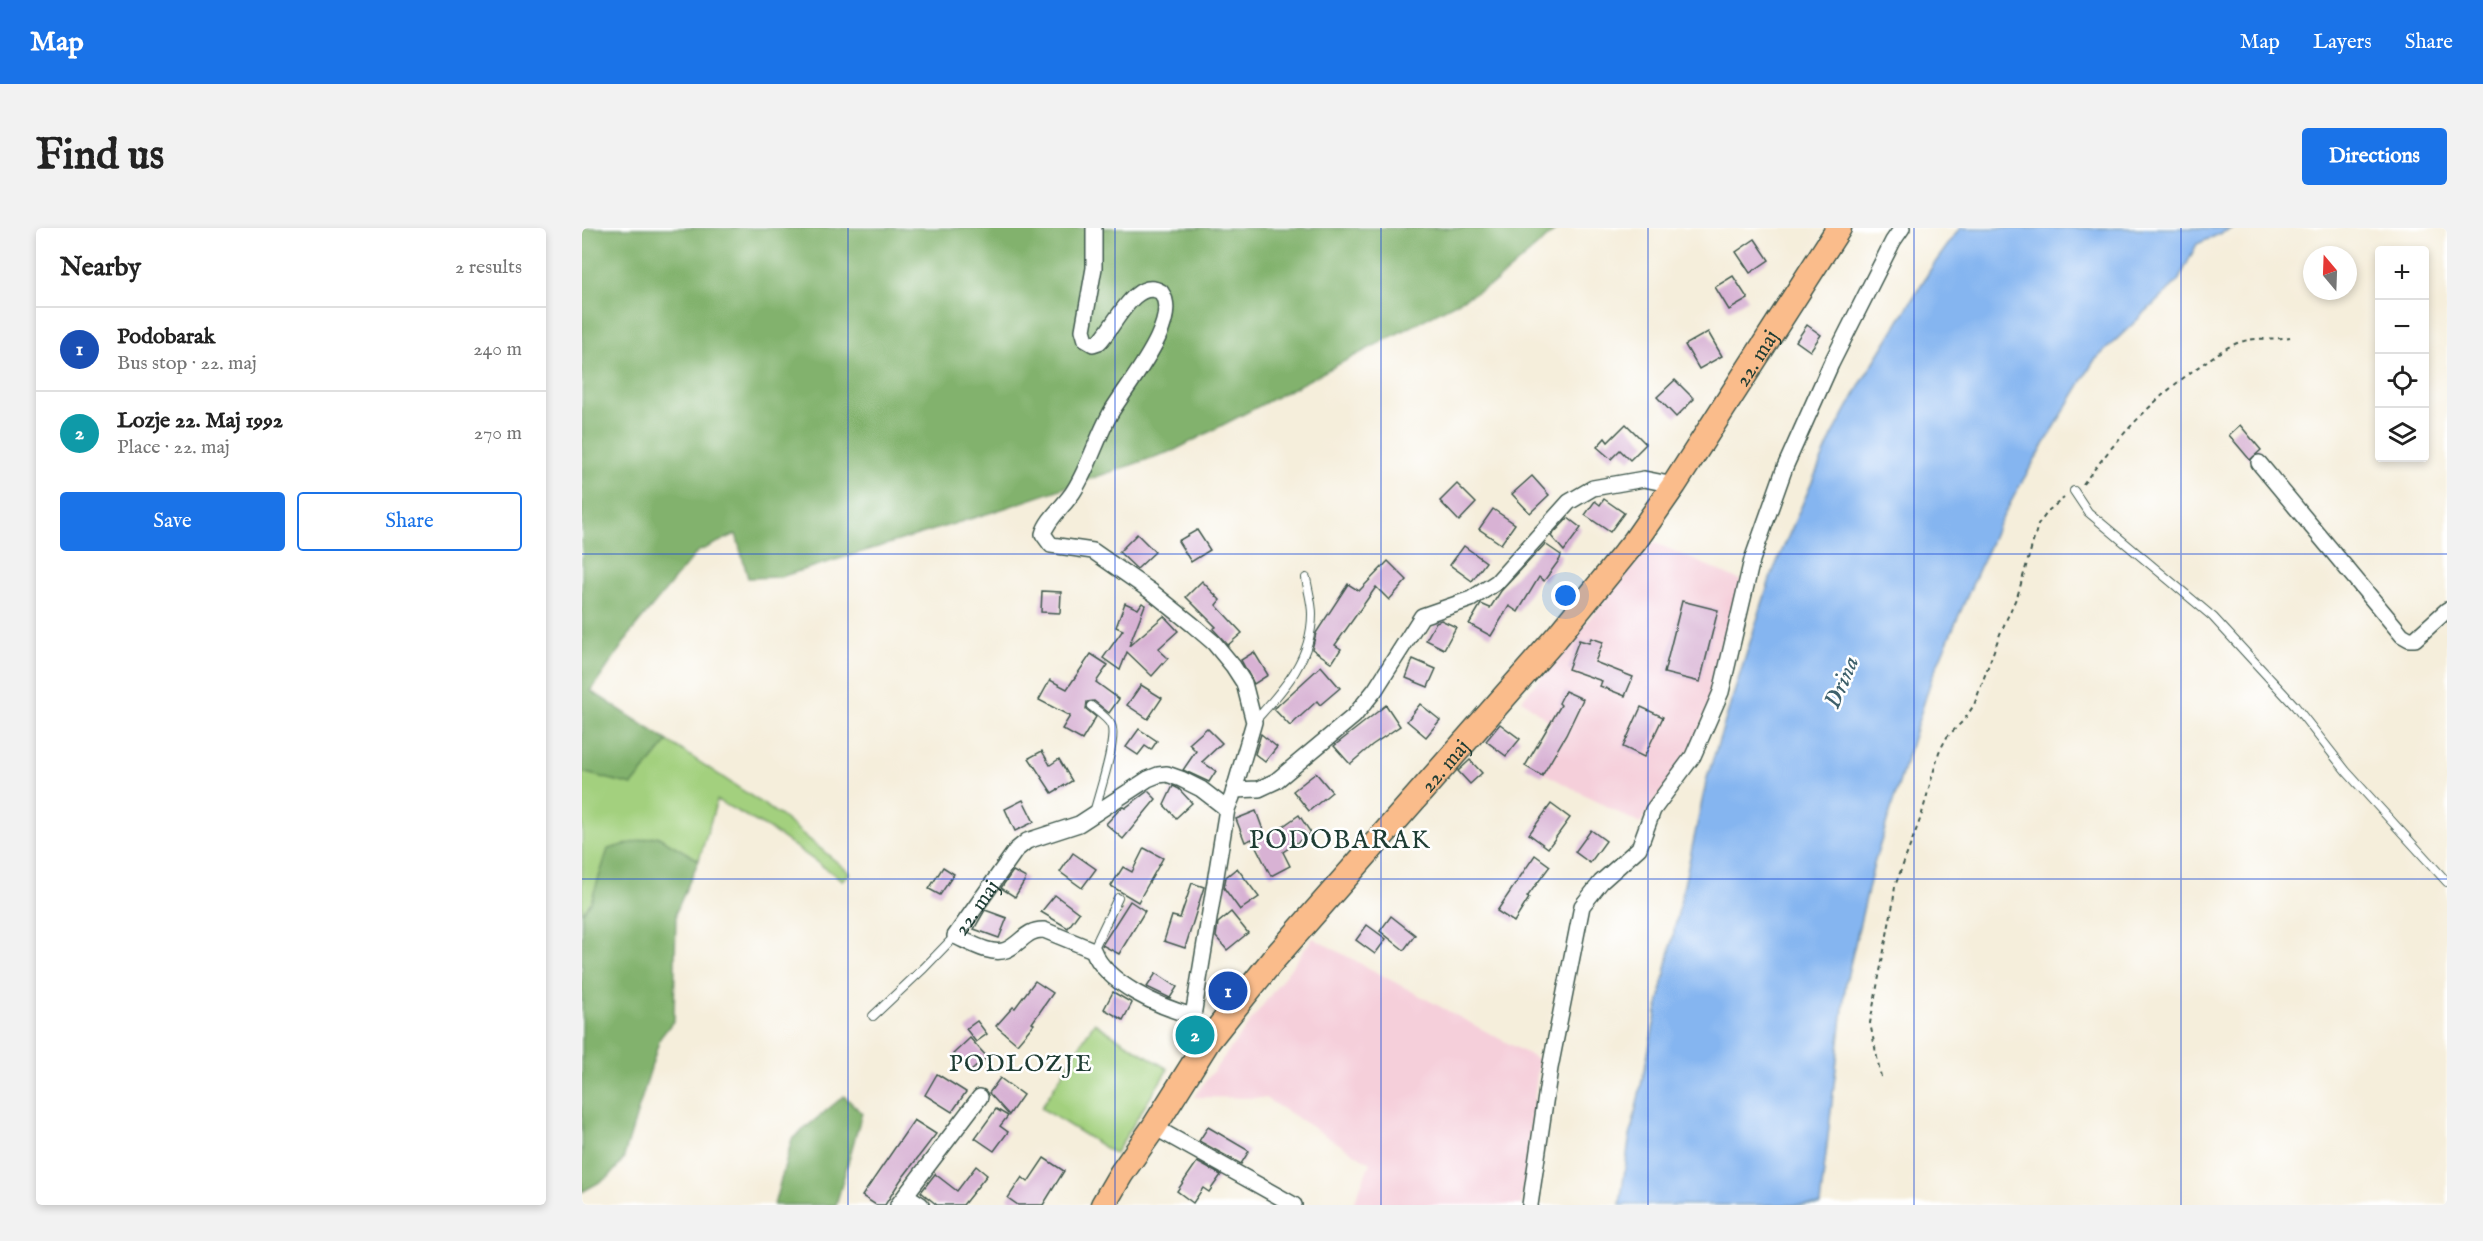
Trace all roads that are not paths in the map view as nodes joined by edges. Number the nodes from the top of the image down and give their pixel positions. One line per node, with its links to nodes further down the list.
1 (1094, 228): 10 (street)
2 (1839, 228): 5 (main road, 22. maj)
3 (1902, 228): 27 (street)
4 (2259, 462): 8 (street)
5 (1674, 485): 11 (street); 20 (main road, 22. maj)
6 (2074, 491): 14 (lane)
7 (1306, 578): 10 (lane)
8 (2447, 610)
9 (1091, 706): 13 (lane)
10 (1254, 723): 11 (street)
11 (1234, 790): 12 (street)
12 (1227, 809): 13 (street, 22. maj); 19 (street)
13 (1094, 814): 16 (street, 22. maj)
14 (2447, 882)
15 (1118, 898): 17 (lane)
16 (955, 936): 17 (street, 22. maj); 18 (lane)
17 (1093, 950): 19 (street)
18 (873, 1016)
19 (1193, 1016): 20 (street)
20 (1208, 1041): 22 (main road, 22. maj)
21 (980, 1097): 23 (street)
22 (1154, 1127): 25 (main road, 22. maj); 26 (street)
23 (902, 1200): 24 (street)
24 (921, 1205)
25 (1103, 1205)
26 (1294, 1205)
27 (1530, 1205)

